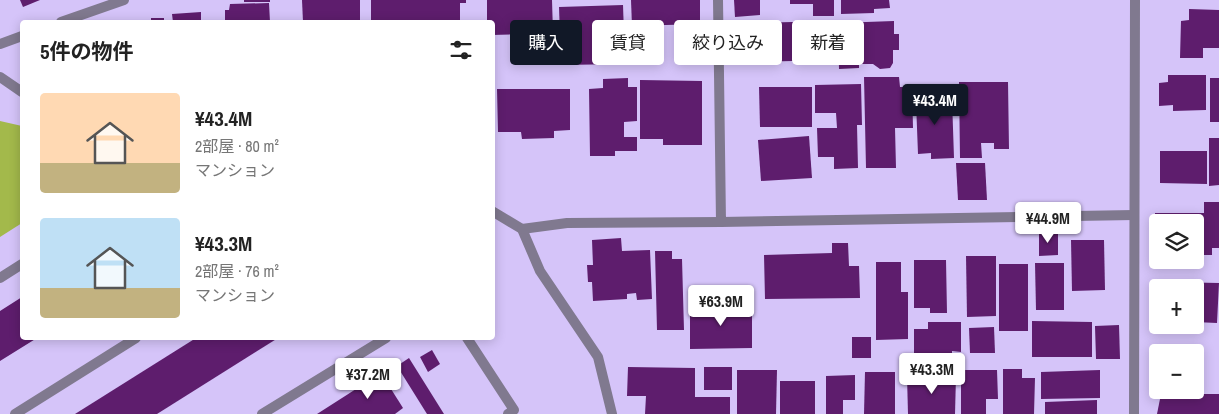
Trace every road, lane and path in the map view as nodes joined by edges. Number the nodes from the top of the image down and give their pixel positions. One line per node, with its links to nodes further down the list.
1 (124, 0): 4 (street)
2 (718, 0): 11 (street)
3 (1135, 0): 10 (street)
4 (67, 20)
5 (20, 37): 6 (street)
6 (0, 44)
7 (0, 77): 8 (street)
8 (20, 91)
9 (495, 213): 12 (street)
10 (1134, 215): 11 (street); 22 (street)
11 (721, 222): 12 (street)
12 (522, 229): 21 (street)
13 (20, 265): 14 (street)
14 (0, 278)
15 (133, 340): 18 (street)
16 (383, 340): 19 (street)
17 (468, 340): 20 (street)
18 (15, 414)
19 (262, 414)
20 (508, 414)
21 (612, 414)
22 (1134, 414)

